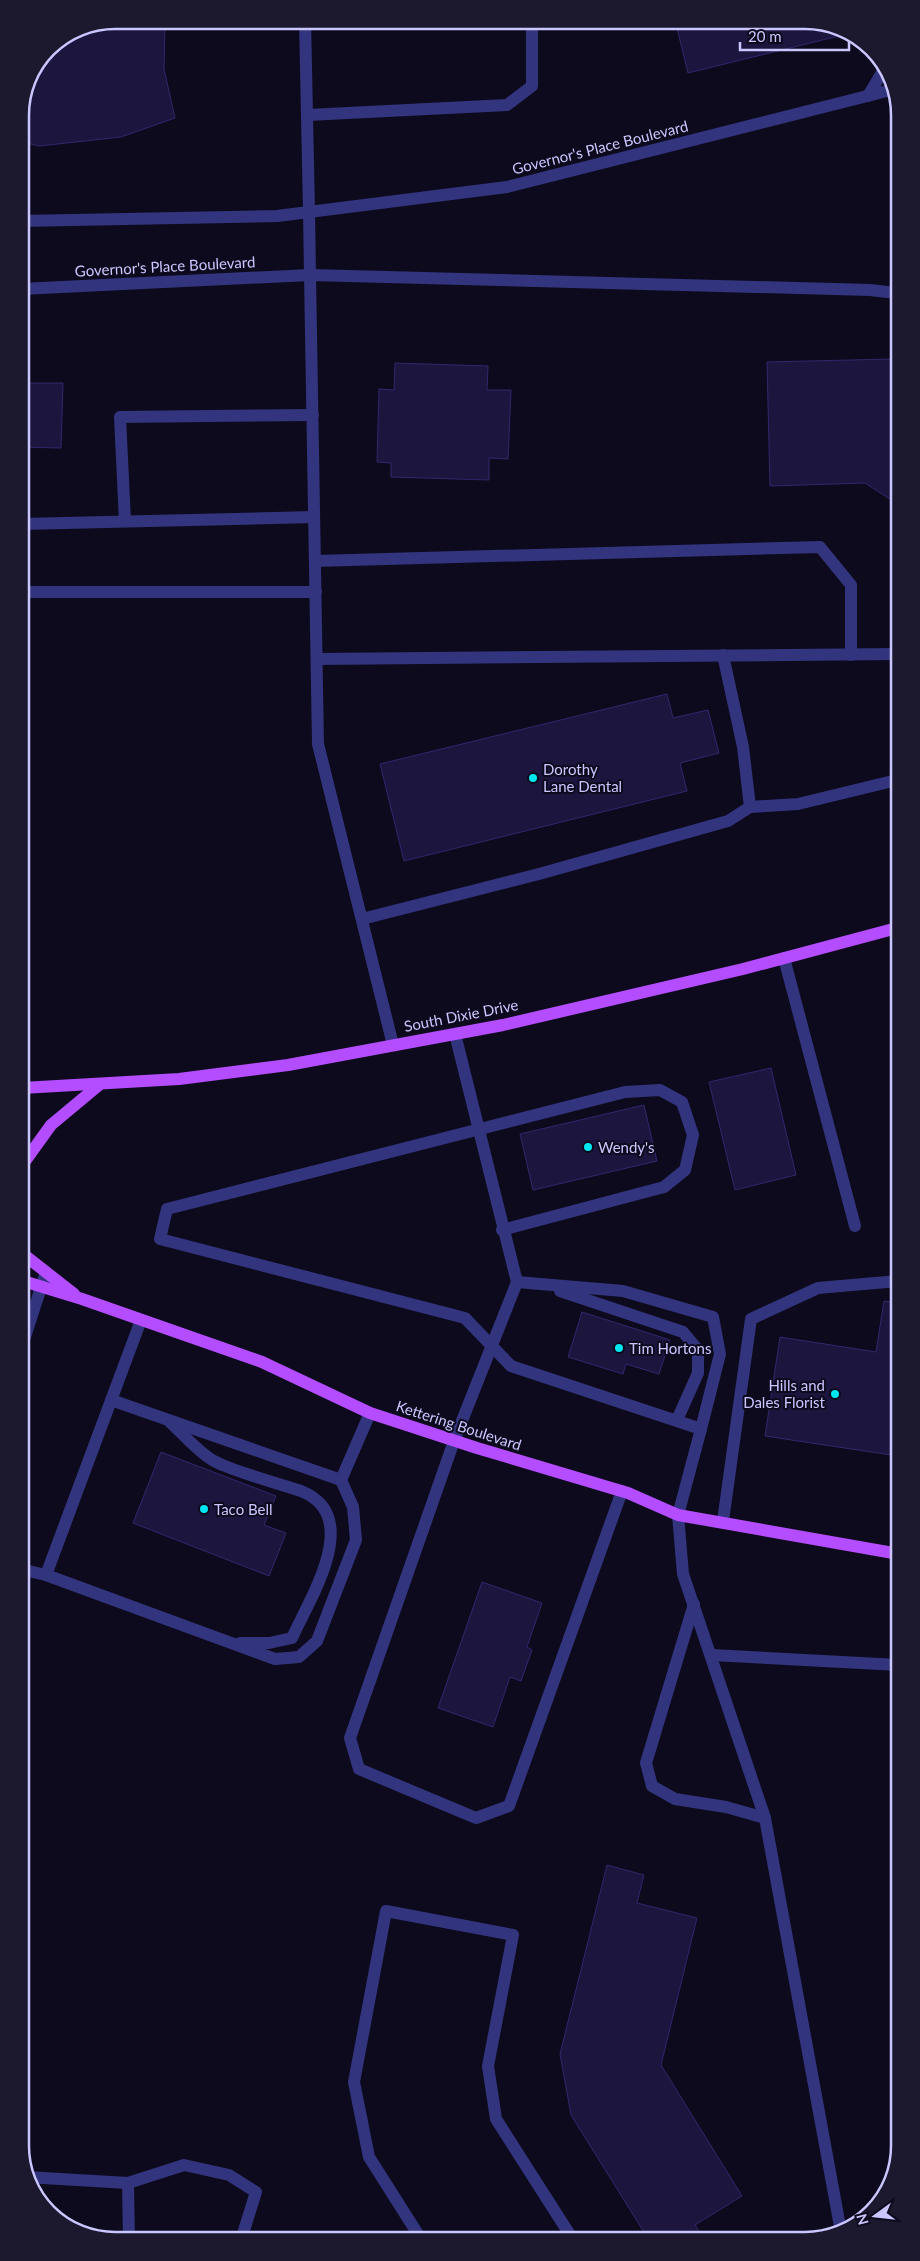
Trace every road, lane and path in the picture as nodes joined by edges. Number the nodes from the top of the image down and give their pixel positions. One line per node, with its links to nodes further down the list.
1 (305, 29): 6 (street)
2 (532, 29): 6 (street)
3 (881, 75): 5 (street)
4 (888, 91): 5 (street, Governor's Place Boulevard)
5 (868, 96): 7 (street, Governor's Place Boulevard)
6 (308, 115): 7 (street)
7 (308, 211): 8 (street, Governor's Place Boulevard); 9 (street)
8 (29, 221)
9 (310, 276): 10 (street, Governor's Place Boulevard); 11 (street, Governor's Place Boulevard); 12 (street)
10 (29, 289)
11 (891, 292)
12 (313, 415): 13 (street); 14 (street)
13 (314, 517): 14 (street); 16 (street)
14 (125, 521): 15 (street)
15 (29, 524)
16 (315, 561): 18 (street); 21 (street)
17 (29, 592): 18 (street)
18 (316, 592): 22 (street)
19 (891, 654): 21 (street)
20 (722, 655): 21 (street); 22 (street); 24 (street)
21 (851, 655)
22 (317, 659): 25 (street)
23 (891, 781): 24 (street)
24 (750, 808): 25 (street)
25 (362, 919): 29 (street)
26 (891, 930): 27 (main road, South Dixie Drive)
27 (784, 958): 28 (main road, South Dixie Drive); 34 (street)
28 (455, 1034): 29 (main road, South Dixie Drive); 32 (street)
29 (393, 1045): 30 (main road, South Dixie Drive)
30 (99, 1085): 31 (main road, South Dixie Drive); 33 (main road)
31 (29, 1088)
32 (478, 1130): 35 (street); 35 (street); 46 (street)
33 (29, 1156)
34 (855, 1226)
35 (502, 1230): 38 (street)
36 (29, 1259): 37 (main road)
37 (46, 1272): 42 (street); 43 (main road)
38 (517, 1282): 41 (street); 46 (street)
39 (29, 1283): 42 (main road, Kettering Boulevard)
40 (891, 1283): 56 (street)
41 (539, 1284): 50 (street); 51 (street)
42 (42, 1287): 43 (main road, Kettering Boulevard); 45 (street)
43 (82, 1299): 44 (main road, Kettering Boulevard)
44 (141, 1320): 47 (street); 48 (main road, Kettering Boulevard)
45 (29, 1325)
46 (492, 1347): 50 (street); 52 (street)
47 (111, 1400): 49 (street); 59 (street)
48 (370, 1413): 52 (main road, Kettering Boulevard); 53 (street)
49 (168, 1420): 53 (street); 61 (street)
50 (677, 1420): 51 (street)
51 (701, 1428): 55 (street)
52 (454, 1441): 54 (main road, Kettering Boulevard); 54 (street)
53 (341, 1480): 61 (street)
54 (622, 1491): 55 (main road, Kettering Boulevard)
55 (678, 1515): 56 (main road, Kettering Boulevard); 60 (street)
56 (723, 1521): 57 (main road, Kettering Boulevard)
57 (891, 1552)
58 (29, 1571): 59 (street)
59 (46, 1575): 61 (street)
60 (694, 1604): 62 (street); 64 (street)
61 (230, 1642)
62 (712, 1655): 63 (street); 64 (street)
63 (891, 1665)
64 (765, 1818): 67 (street)
65 (35, 2178): 66 (street)
66 (128, 2183): 68 (street); 69 (street)
67 (840, 2225)
68 (129, 2232)
69 (244, 2232)
70 (417, 2232): 71 (street)
71 (568, 2232)

